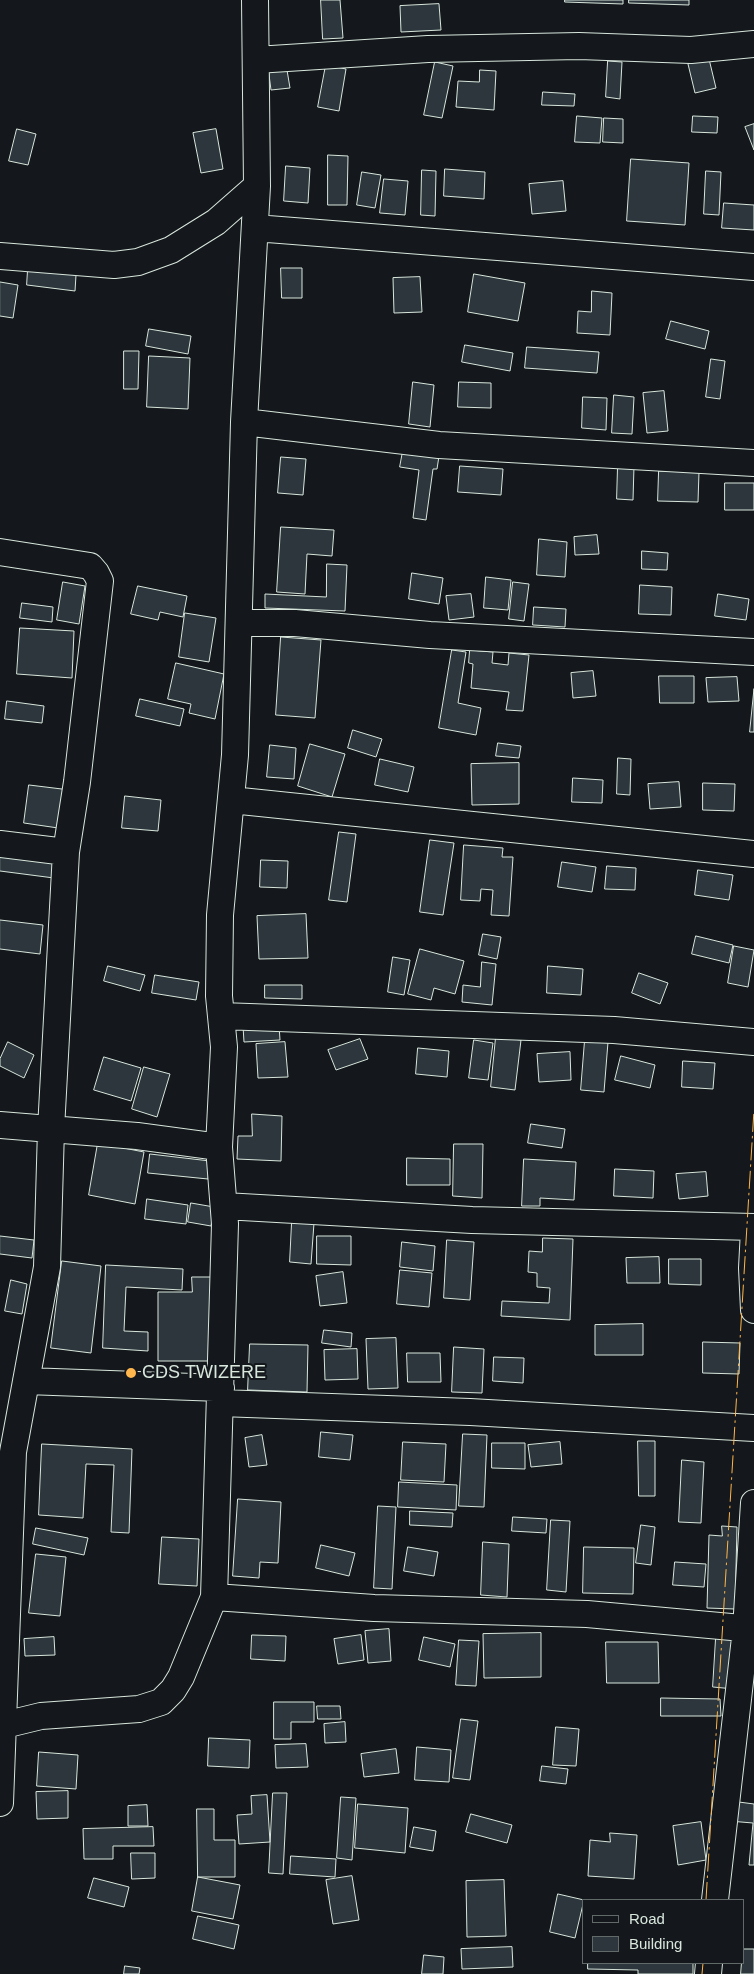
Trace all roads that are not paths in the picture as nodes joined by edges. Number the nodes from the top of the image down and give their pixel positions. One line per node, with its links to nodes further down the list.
1 (255, 0): 3 (street)
2 (754, 44): 3 (street)
3 (256, 60): 4 (street)
4 (257, 186): 5 (street); 6 (street)
5 (255, 228): 7 (street); 8 (street)
6 (0, 256)
7 (754, 268)
8 (244, 422): 9 (street); 11 (street)
9 (754, 463)
10 (0, 552): 15 (street)
11 (239, 623): 12 (street); 13 (street)
12 (754, 652)
13 (231, 800): 16 (street); 17 (street)
14 (0, 844): 15 (street)
15 (66, 852): 20 (street)
16 (754, 854)
17 (221, 1016): 18 (street); 21 (street)
18 (754, 1042)
19 (0, 1125): 20 (street)
20 (51, 1129): 21 (street); 25 (street)
21 (219, 1147): 22 (street)
22 (224, 1206): 23 (street); 26 (street)
23 (754, 1229): 24 (street)
24 (754, 1310)
25 (26, 1381): 26 (street); 28 (street)
26 (221, 1396): 27 (street); 30 (street)
27 (754, 1428)
28 (8, 1439): 32 (street)
29 (754, 1503): 31 (street)
30 (214, 1597): 31 (street); 32 (street)
31 (750, 1629): 34 (street)
32 (4, 1725): 33 (street)
33 (0, 1802)
34 (715, 1899)

